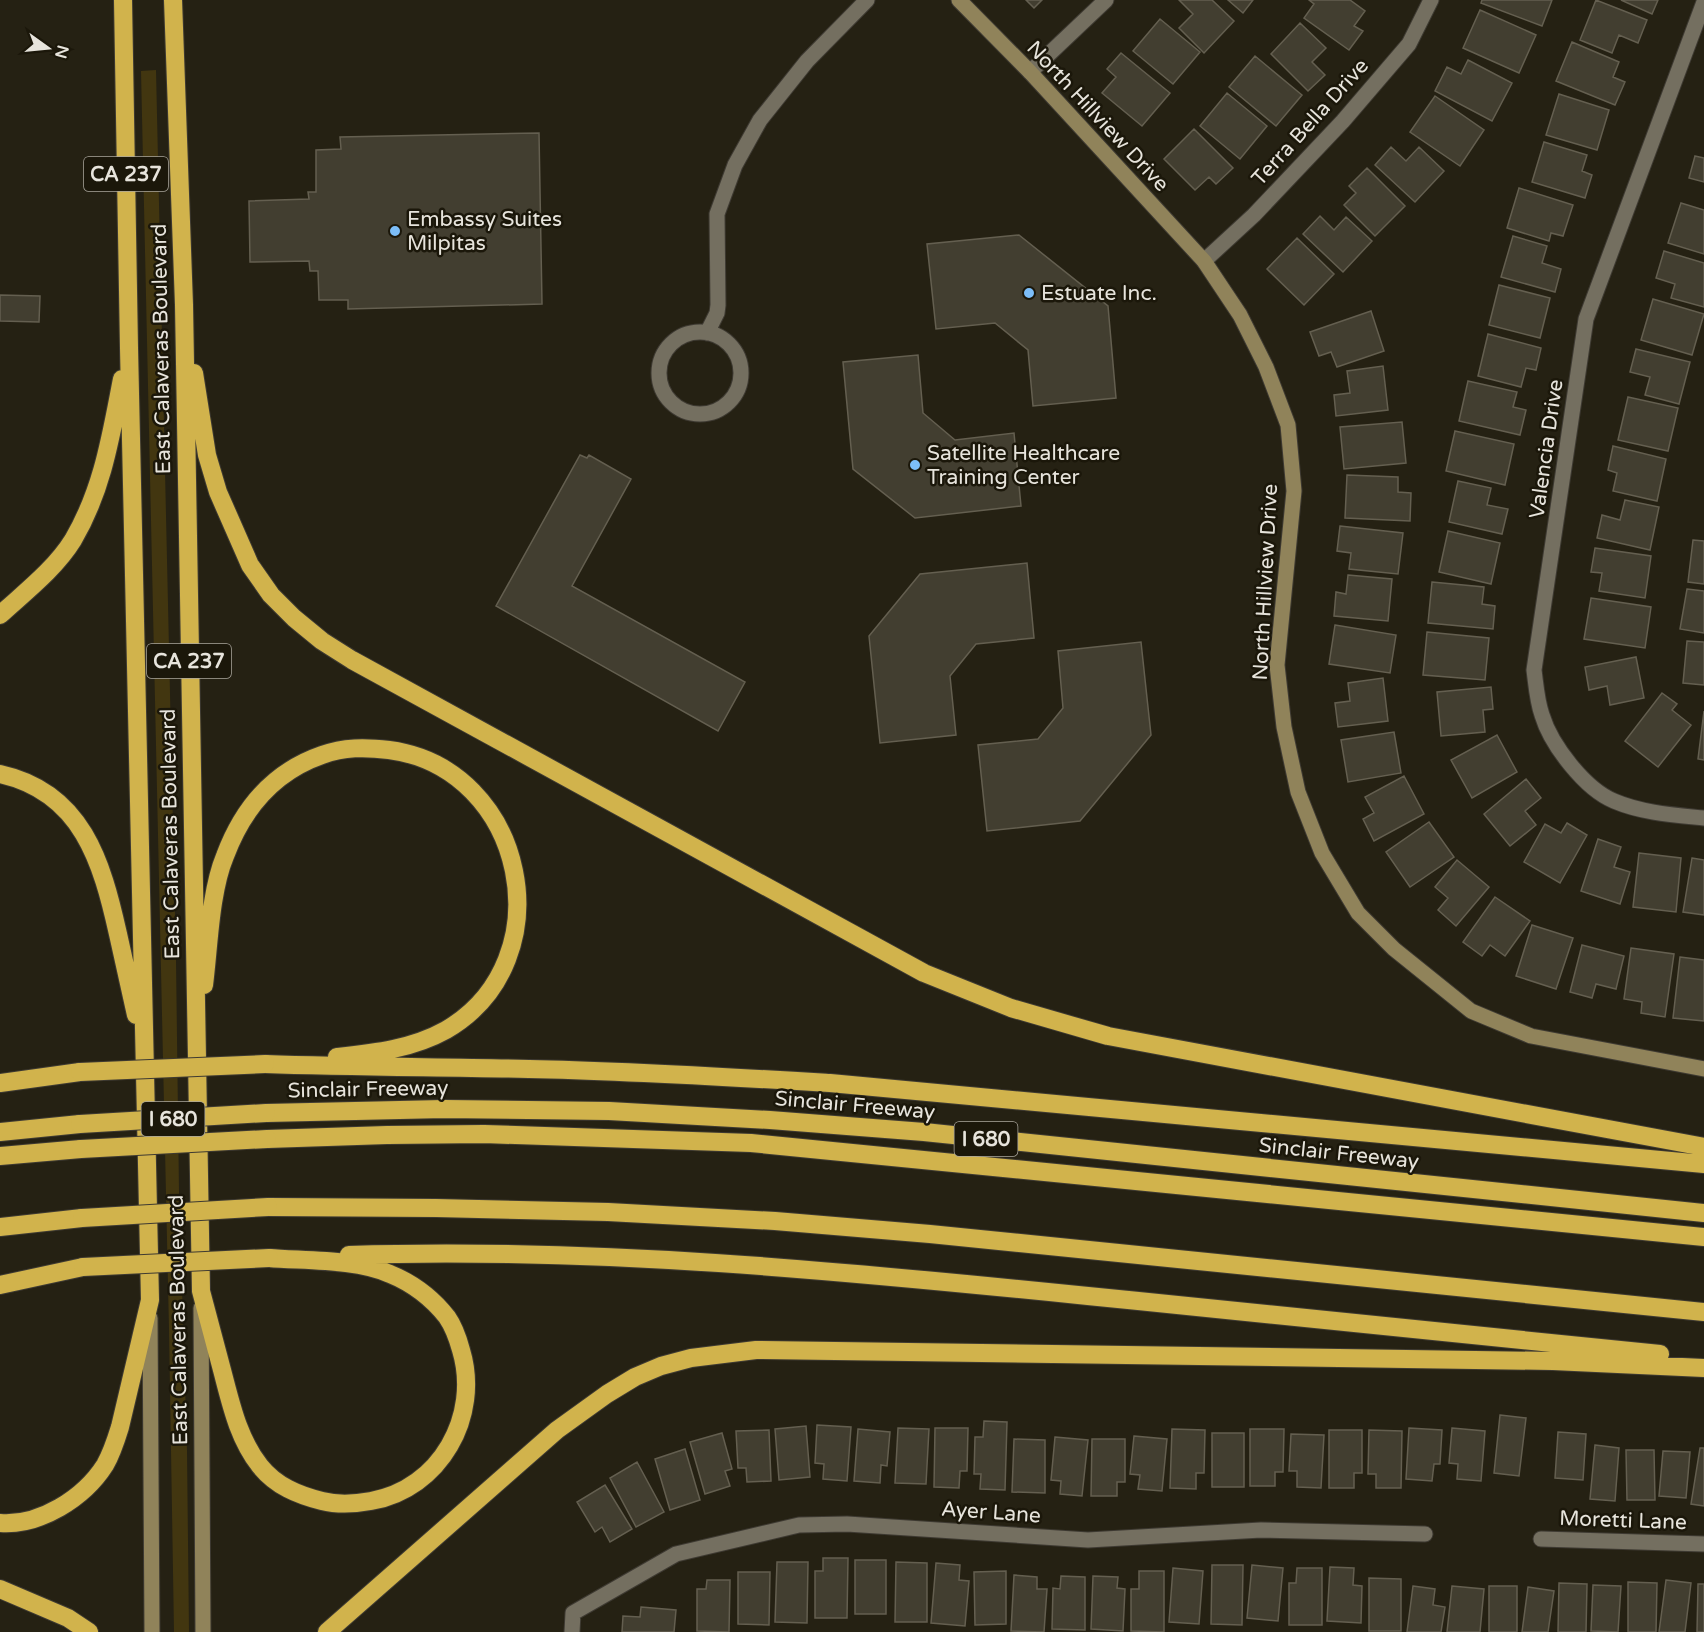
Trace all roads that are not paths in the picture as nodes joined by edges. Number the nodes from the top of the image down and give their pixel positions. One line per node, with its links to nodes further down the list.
1 (123, 0): 12 (highway, East Calaveras Boulevard / CA 237)
2 (173, 0): 10 (highway, East Calaveras Boulevard / CA 237)
3 (867, 0): 11 (street)
4 (959, 0): 8 (street, North Hillview Drive)
5 (1106, 0): 8 (street)
6 (1431, 0): 9 (street, Terra Bella Drive)
7 (1704, 2): 15 (street, Valencia Drive)
8 (1030, 72): 9 (street, North Hillview Drive)
9 (1204, 261): 19 (street, North Hillview Drive)
10 (184, 305): 16 (highway, East Calaveras Boulevard / CA 237); 24 (highway)
11 (706, 333): 11 (street)
12 (129, 348): 13 (highway); 17 (highway, East Calaveras Boulevard / CA 237)
13 (0, 615)
14 (0, 774): 17 (highway)
15 (1704, 818)
16 (196, 1053): 18 (highway); 34 (highway, East Calaveras Boulevard / CA 237)
17 (144, 1055): 35 (highway, East Calaveras Boulevard / CA 237)
18 (265, 1064): 20 (highway, bridge); 26 (highway)
19 (1704, 1070)
20 (80, 1072): 21 (highway); 22 (highway)
21 (0, 1073)
22 (0, 1083)
23 (0, 1132): 27 (highway, Sinclair Freeway / I 680, bridge)
24 (1704, 1147)
25 (0, 1156): 29 (highway, I 680, bridge)
26 (1704, 1164)
27 (1704, 1213)
28 (0, 1227): 36 (highway, bridge)
29 (1704, 1237)
30 (269, 1258): 31 (highway, bridge); 34 (highway); 37 (highway)
31 (84, 1267): 32 (highway); 33 (highway)
32 (0, 1274)
33 (0, 1285)
34 (201, 1291): 46 (street, East Calaveras Boulevard)
35 (150, 1300): 39 (highway); 45 (street, East Calaveras Boulevard)
36 (1704, 1312)
37 (1704, 1359)
38 (1704, 1368): 47 (highway)
39 (0, 1523)
40 (1425, 1534): 48 (street, Ayer Lane)
41 (1541, 1539): 42 (street, Moretti Lane)
42 (1704, 1544)
43 (0, 1589): 44 (highway)
44 (89, 1632)
45 (152, 1632)
46 (203, 1632)
47 (327, 1632)
48 (572, 1632)

